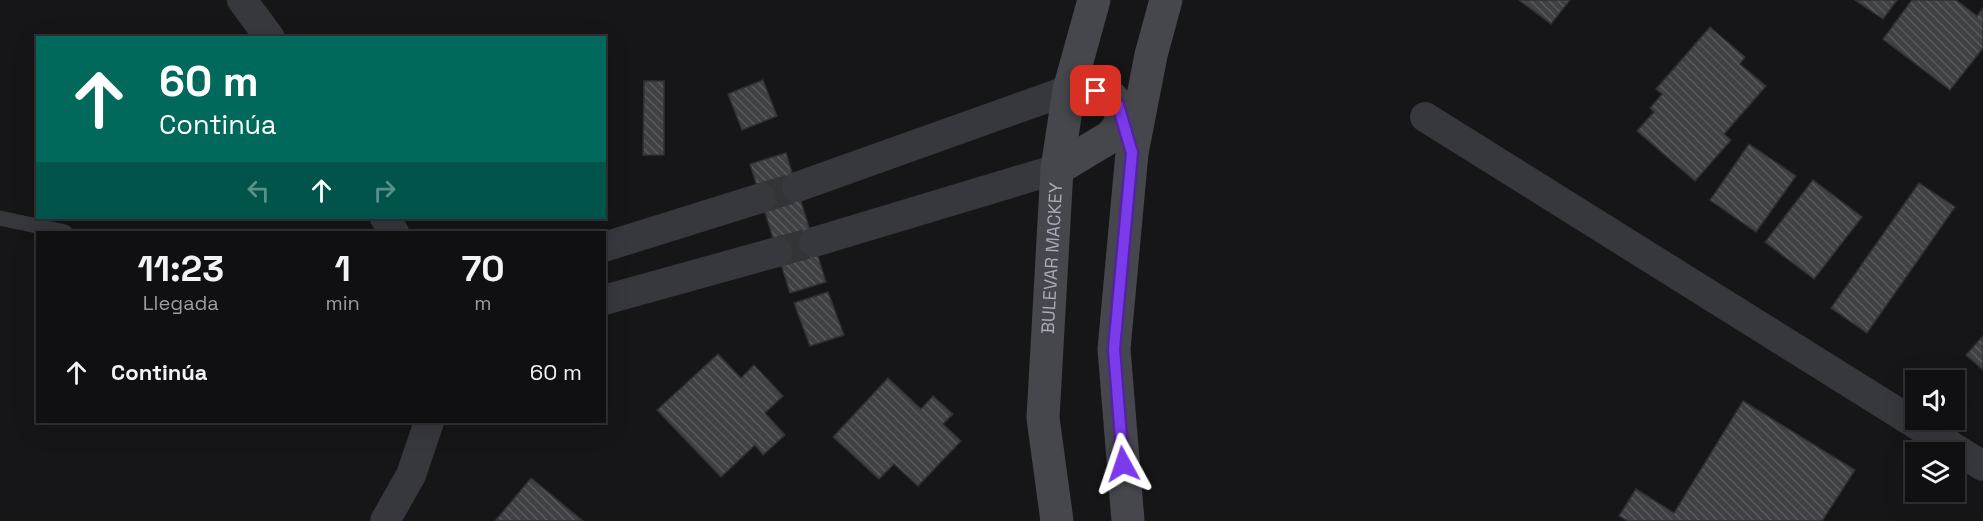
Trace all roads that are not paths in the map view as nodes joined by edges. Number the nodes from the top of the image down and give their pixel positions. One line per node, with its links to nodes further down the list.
1 (242, 0): 4 (street)
2 (1094, 0): 5 (main road, BULEVAR MACKEY)
3 (1166, 0): 6 (main road)
4 (269, 36)
5 (1069, 90): 6 (main road); 8 (main road, BULEVAR MACKEY); 9 (street)
6 (1133, 109): 8 (main road); 21 (main road)
7 (1425, 117): 18 (street)
8 (1058, 169): 13 (street); 20 (main road, BULEVAR MACKEY)
9 (797, 187)
10 (761, 198): 14 (street)
11 (0, 218): 12 (lane)
12 (60, 231)
13 (814, 242)
14 (606, 246)
15 (777, 252): 16 (street)
16 (606, 299)
17 (429, 423): 19 (street)
18 (1983, 466)
19 (385, 521)
20 (1057, 521)
21 (1128, 521)

